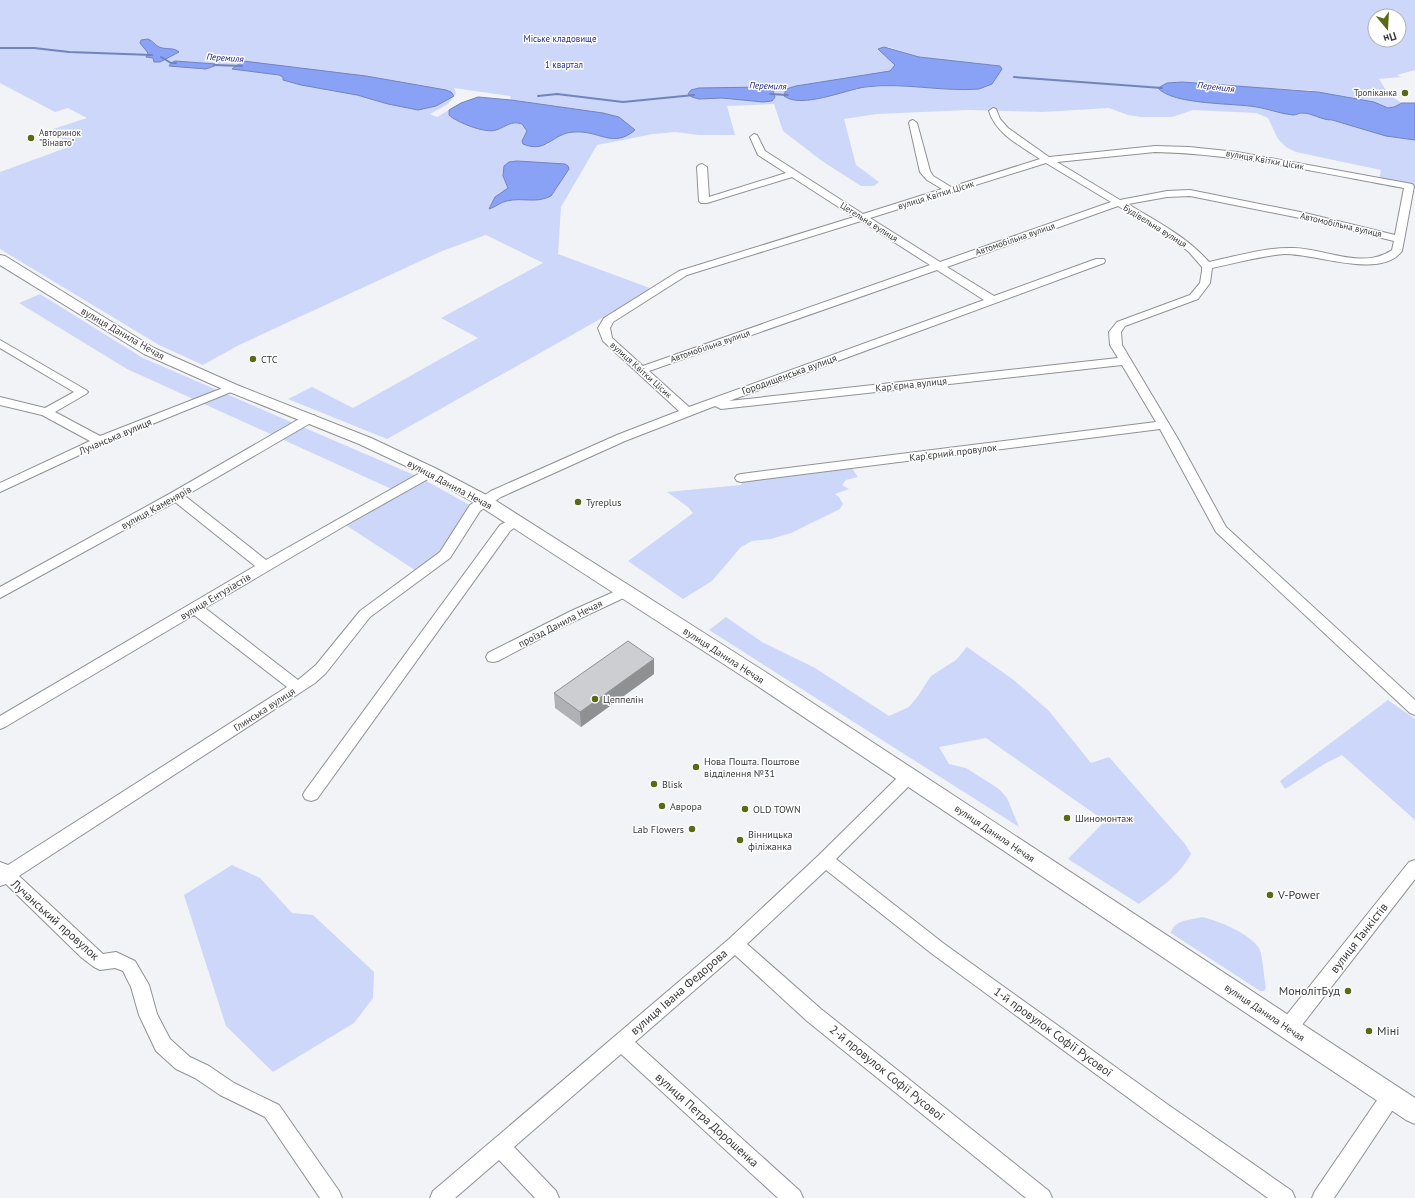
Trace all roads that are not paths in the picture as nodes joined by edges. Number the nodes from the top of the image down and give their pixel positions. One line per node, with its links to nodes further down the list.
1 (993, 111): 4 (street, Будівельна вулиця)
2 (913, 123): 7 (street)
3 (754, 137): 6 (street, Цегельна вулиця)
4 (1048, 160): 7 (street, вулиця Квітки Цісик); 8 (street, Будівельна вулиця); 10 (street, вулиця Квітки Цісик)
5 (702, 167): 6 (street)
6 (793, 174): 9 (street, Цегельна вулиця)
7 (950, 190): 9 (street, вулиця Квітки Цісик)
8 (1118, 203): 10 (street, Автомобільна вулиця); 13 (street, Автомобільна вулиця); 14 (street, Будівельна вулиця)
9 (862, 217): 13 (street, Цегельна вулиця); 18 (street, вулиця Квітки Цісик)
10 (1399, 239): 14 (street)
11 (0, 259): 19 (main road, вулиця Данила Нечая)
12 (1100, 261): 15 (street, Городищенська вулиця)
13 (939, 266): 15 (street, Цегельна вулиця); 18 (street, Автомобільна вулиця)
14 (1207, 266): 17 (street)
15 (992, 300): 21 (street, Городищенська вулиця)
16 (0, 343): 22 (street)
17 (1124, 361): 21 (street, Карʼєрна вулиця); 25 (street)
18 (642, 370): 23 (street, вулиця Квітки Цісик)
19 (232, 388): 24 (main road, вулиця Данила Нечая); 26 (street, Лучанська вулиця)
20 (0, 401): 22 (street)
21 (698, 407): 23 (street, Городищенська вулиця)
22 (46, 412): 26 (street)
23 (687, 412): 31 (street, Городищенська вулиця)
24 (310, 418): 27 (main road, вулиця Данила Нечая); 30 (street, вулиця Каменярів)
25 (1164, 425): 28 (street, Карʼєрний провулок); 39 (street)
26 (98, 441): 29 (street, Лучанська вулиця)
27 (431, 472): 31 (main road, вулиця Данила Нечая); 33 (street, вулиця Ентузіастів)
28 (741, 478)
29 (0, 488)
30 (176, 496): 33 (street); 35 (street, вулиця Каменярів)
31 (484, 501): 32 (main road, вулиця Данила Нечая); 38 (street, Глинська вулиця)
32 (516, 521): 34 (main road, вулиця Данила Нечая); 42 (street)
33 (265, 567): 36 (street, вулиця Ентузіастів)
34 (627, 592): 37 (street, проїзд Данила Нечая); 41 (main road, вулиця Данила Нечая)
35 (0, 593)
36 (195, 608): 38 (street); 40 (street, вулиця Ентузіастів)
37 (493, 657)
38 (297, 687): 45 (street, Глинська вулиця)
39 (1415, 709)
40 (0, 724)
41 (909, 776): 43 (street, вулиця Івана Федорова); 47 (main road, вулиця Данила Нечая)
42 (311, 795)
43 (825, 860): 46 (street, вулиця Івана Федорова); 57 (street, 1-й провулок Софії Русової)
44 (1415, 867): 47 (street, вулиця Танкістів)
45 (2, 874): 52 (street, Лучанський провулок)
46 (735, 944): 48 (street, вулиця Івана Федорова); 56 (street, 2-й провулок Софії Русової)
47 (1288, 1028): 49 (main road, вулиця Данила Нечая)
48 (622, 1042): 51 (street, вулиця Івана Федорова); 55 (street, вулиця Петра Дорошенка)
49 (1391, 1096): 50 (main road, вулиця Данила Нечая); 58 (street)
50 (1415, 1112)
51 (500, 1147): 53 (street, вулиця Івана Федорова); 54 (street)
52 (332, 1198)
53 (440, 1198)
54 (549, 1198)
55 (793, 1198)
56 (1042, 1198)
57 (1285, 1198)
58 (1322, 1198)

